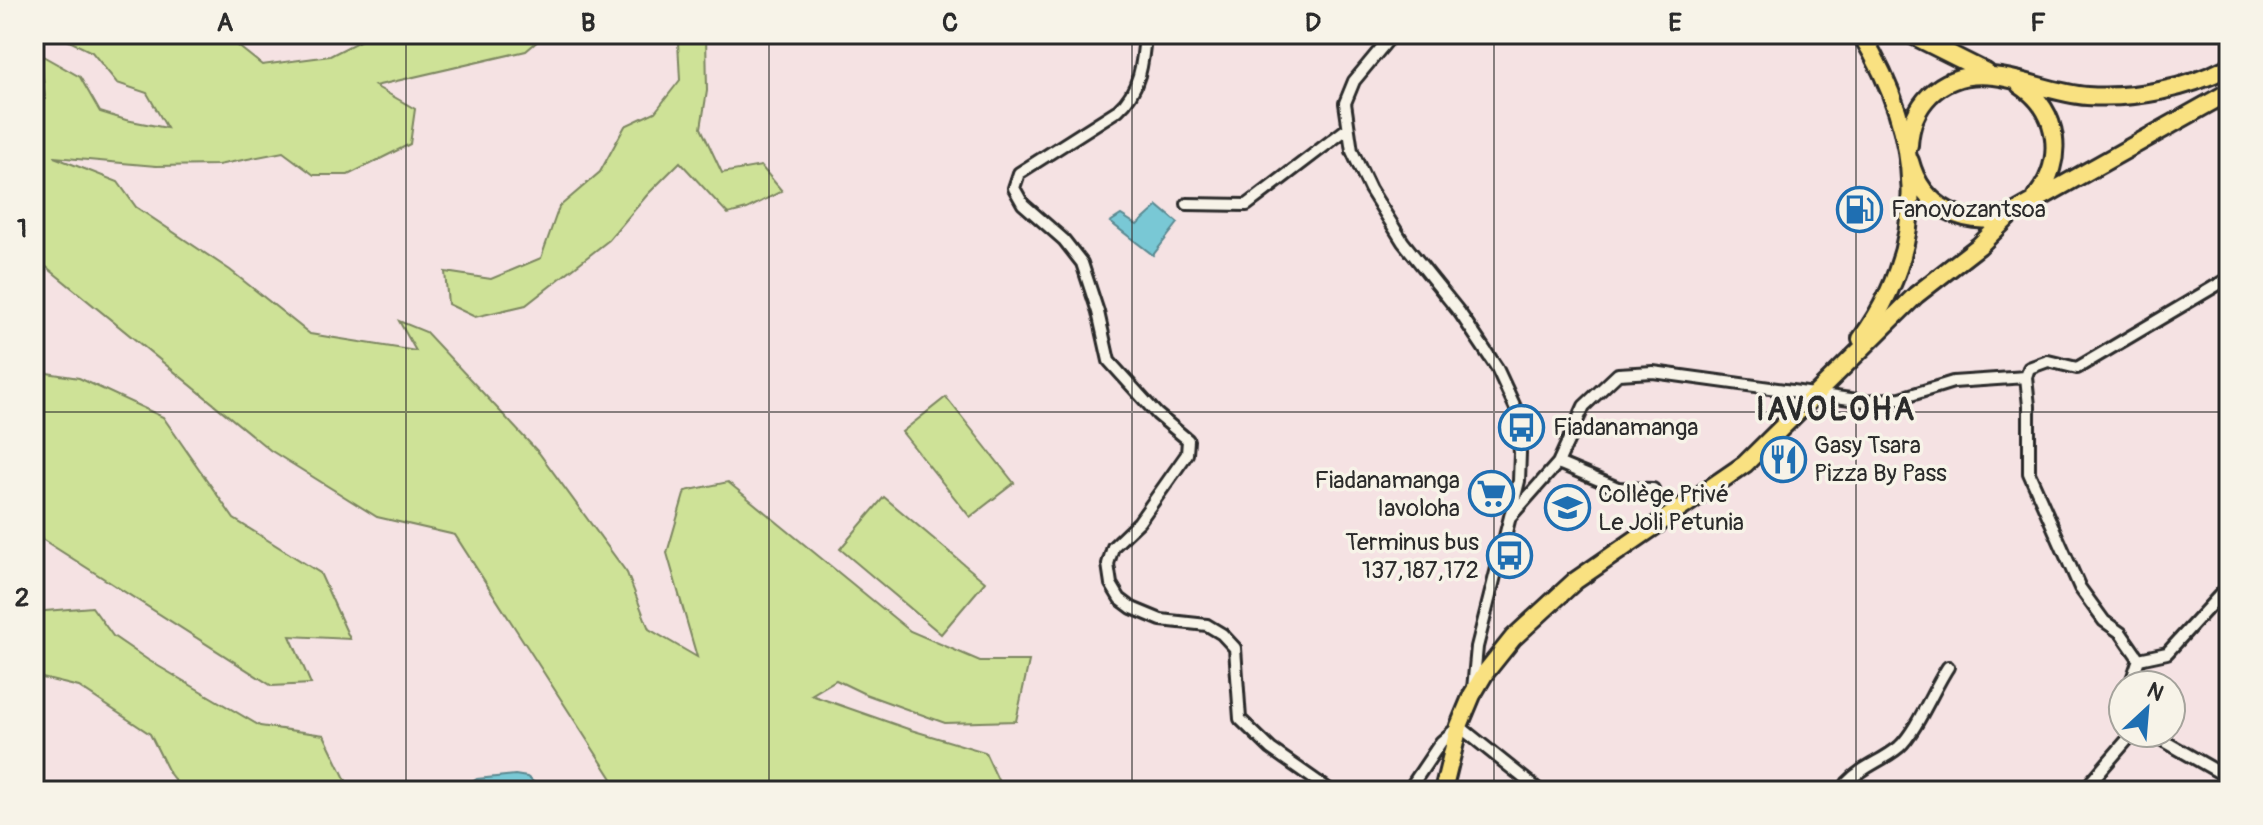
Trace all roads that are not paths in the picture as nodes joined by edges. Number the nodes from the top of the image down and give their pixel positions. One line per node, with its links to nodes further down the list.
1 (1145, 34): 30 (street)
2 (1393, 34): 9 (street)
3 (1861, 34): 10 (main road)
4 (1910, 34): 6 (main road)
5 (2229, 67): 7 (main road)
6 (1991, 75): 7 (main road); 10 (main road)
7 (2016, 82): 12 (main road)
8 (2229, 92): 12 (main road)
9 (1348, 128): 11 (street); 20 (street)
10 (1909, 155): 13 (main road); 16 (main road)
11 (1187, 204)
12 (2026, 207): 13 (main road)
13 (2010, 215): 16 (main road)
14 (2229, 278): 15 (street)
15 (2026, 377): 17 (street); 22 (street)
16 (1831, 379): 17 (main road)
17 (1817, 394): 18 (street); 25 (main road)
18 (1558, 463): 19 (street); 20 (street)
19 (1653, 489)
20 (1511, 516): 25 (street)
21 (2229, 585): 22 (street)
22 (2139, 659): 24 (street)
23 (1948, 667): 34 (street)
24 (2136, 669)
25 (1472, 695): 26 (main road)
26 (1459, 726): 31 (street); 32 (main road); 33 (street)
27 (2119, 749): 35 (street)
28 (2178, 749): 29 (street)
29 (2229, 778)
30 (1331, 791)
31 (1408, 791)
32 (1443, 791)
33 (1540, 791)
34 (1848, 791)
35 (2083, 791)

